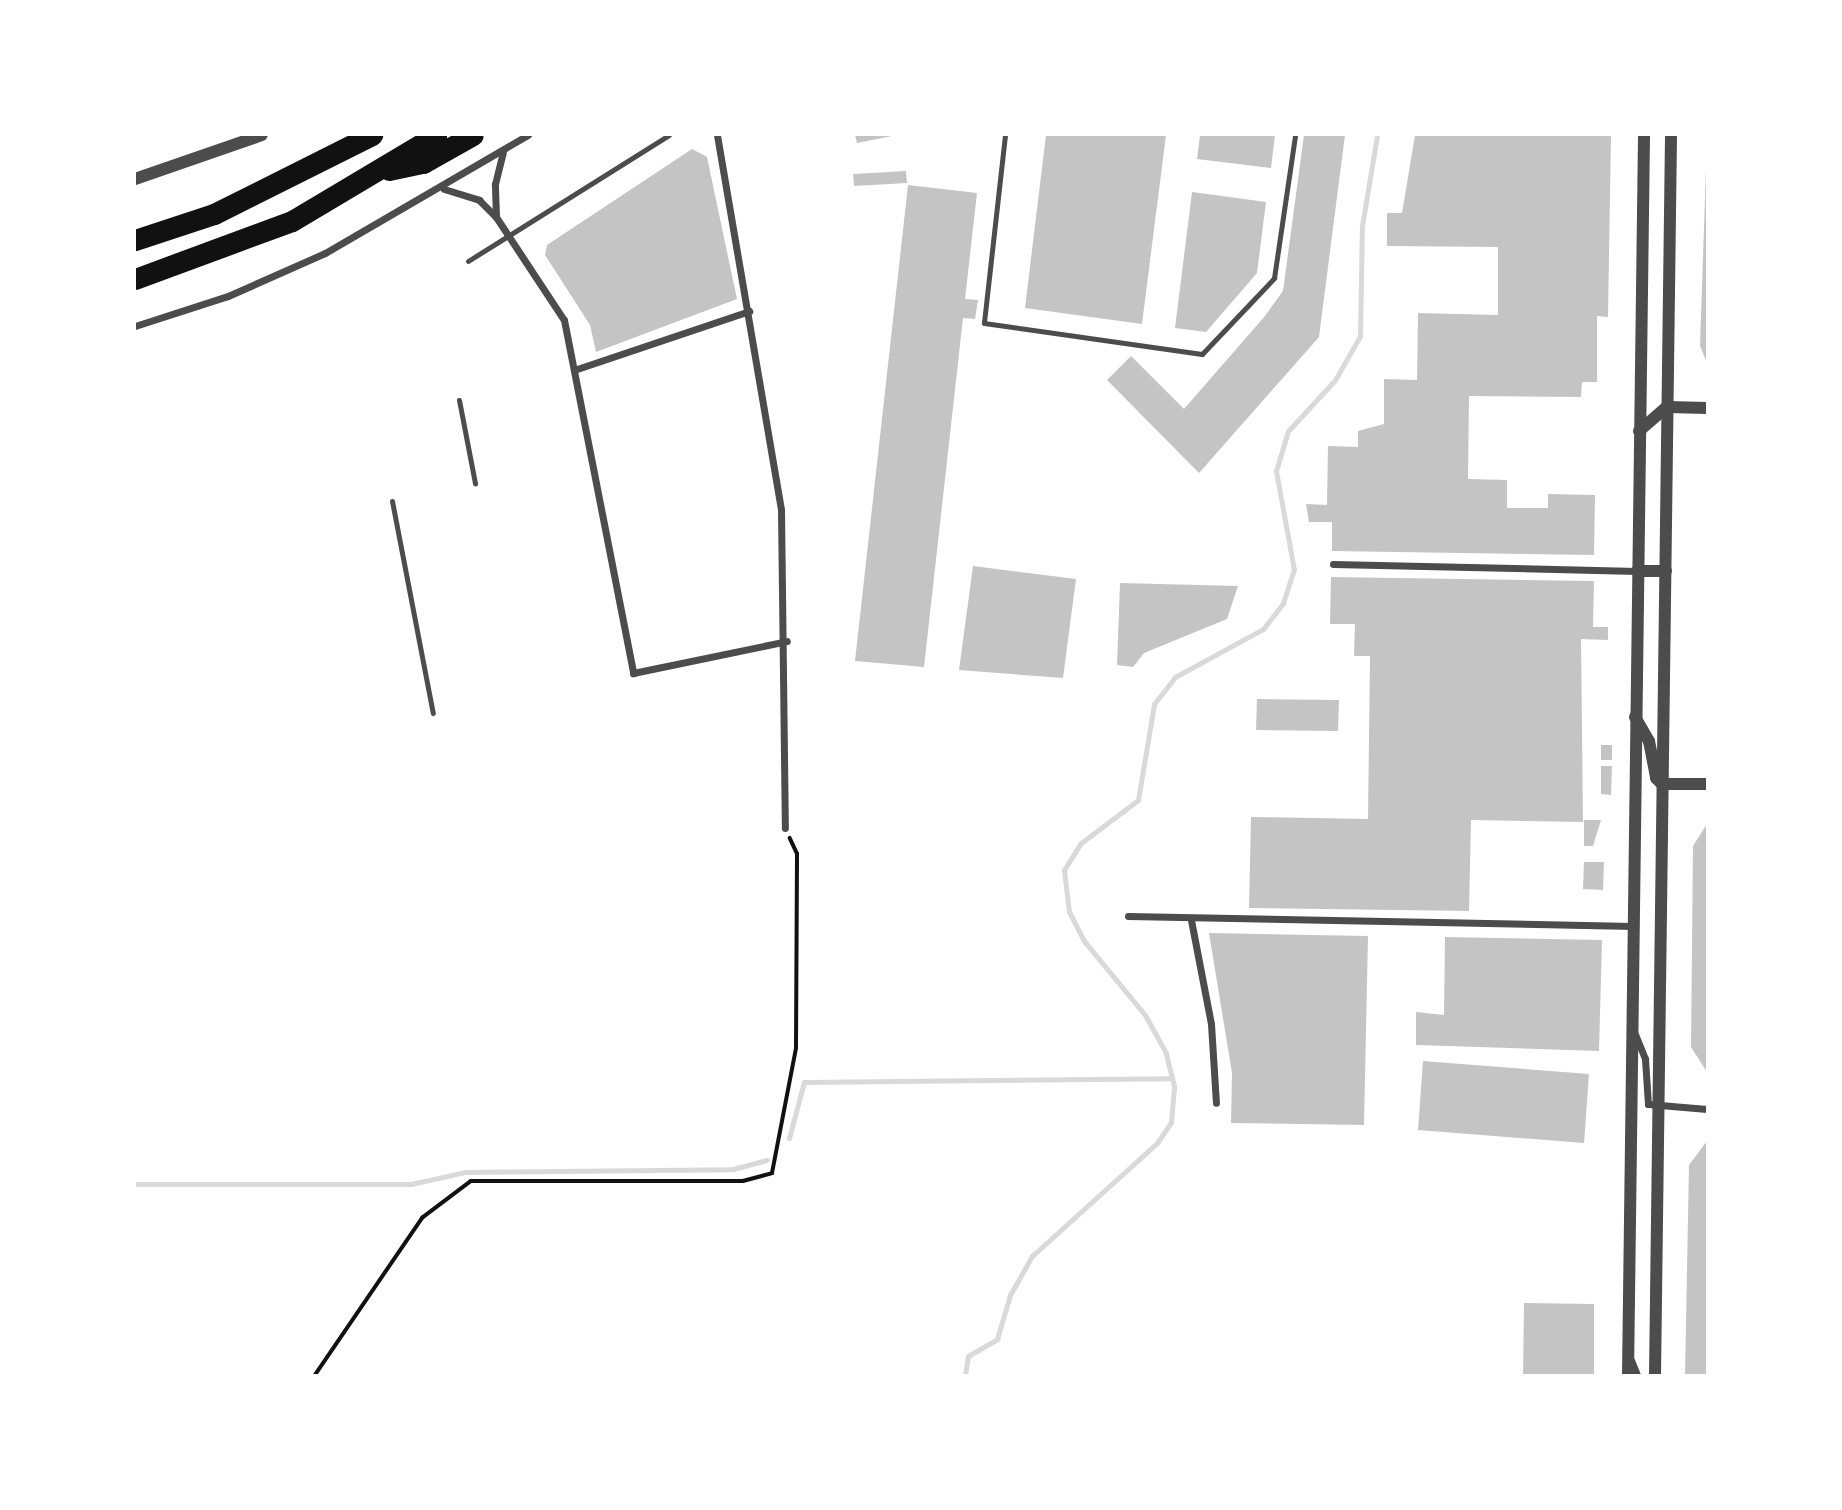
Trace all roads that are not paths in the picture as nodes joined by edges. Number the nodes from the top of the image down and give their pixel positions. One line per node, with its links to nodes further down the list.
1 (262, 135): 14 (street)
2 (372, 135): 18 (highway)
3 (436, 135): 13 (highway)
4 (473, 135): 13 (highway)
5 (528, 135): 12 (street)
6 (669, 135): 17 (lane)
7 (717, 135): 21 (street)
8 (1006, 135): 9 (lane)
9 (1294, 135)
10 (1644, 135): 27 (street)
11 (1671, 135): 25 (street)
12 (503, 152): 15 (street); 16 (street)
13 (380, 172): 20 (highway)
14 (135, 179)
15 (444, 189): 16 (street); 22 (street)
16 (496, 217): 17 (street)
17 (508, 236): 19 (lane); 23 (street)
18 (135, 240)
19 (468, 261)
20 (135, 279)
21 (749, 311): 23 (street); 33 (street)
22 (135, 326)
23 (574, 370): 33 (street)
24 (459, 400): 28 (lane)
25 (1667, 407): 26 (street); 27 (street); 32 (street)
26 (1707, 408)
27 (1639, 431): 31 (street)
28 (475, 484)
29 (392, 501): 34 (lane)
30 (1333, 564): 31 (street)
31 (1637, 570): 32 (street); 35 (street)
32 (1666, 571): 36 (street)
33 (787, 641): 38 (street)
34 (433, 713)
35 (1635, 716): 36 (street); 41 (street)
36 (1662, 784): 37 (street); 44 (street)
37 (1707, 784)
38 (785, 828)
39 (1128, 916): 40 (street)
40 (1192, 920): 41 (street); 43 (street)
41 (1633, 926): 42 (street)
42 (1632, 1027): 44 (street); 46 (street)
43 (1216, 1103)
44 (1658, 1109): 45 (street); 49 (street)
45 (1707, 1109)
46 (1629, 1353): 47 (street); 48 (street)
47 (1628, 1375)
48 (1637, 1375)
49 (1655, 1375)

